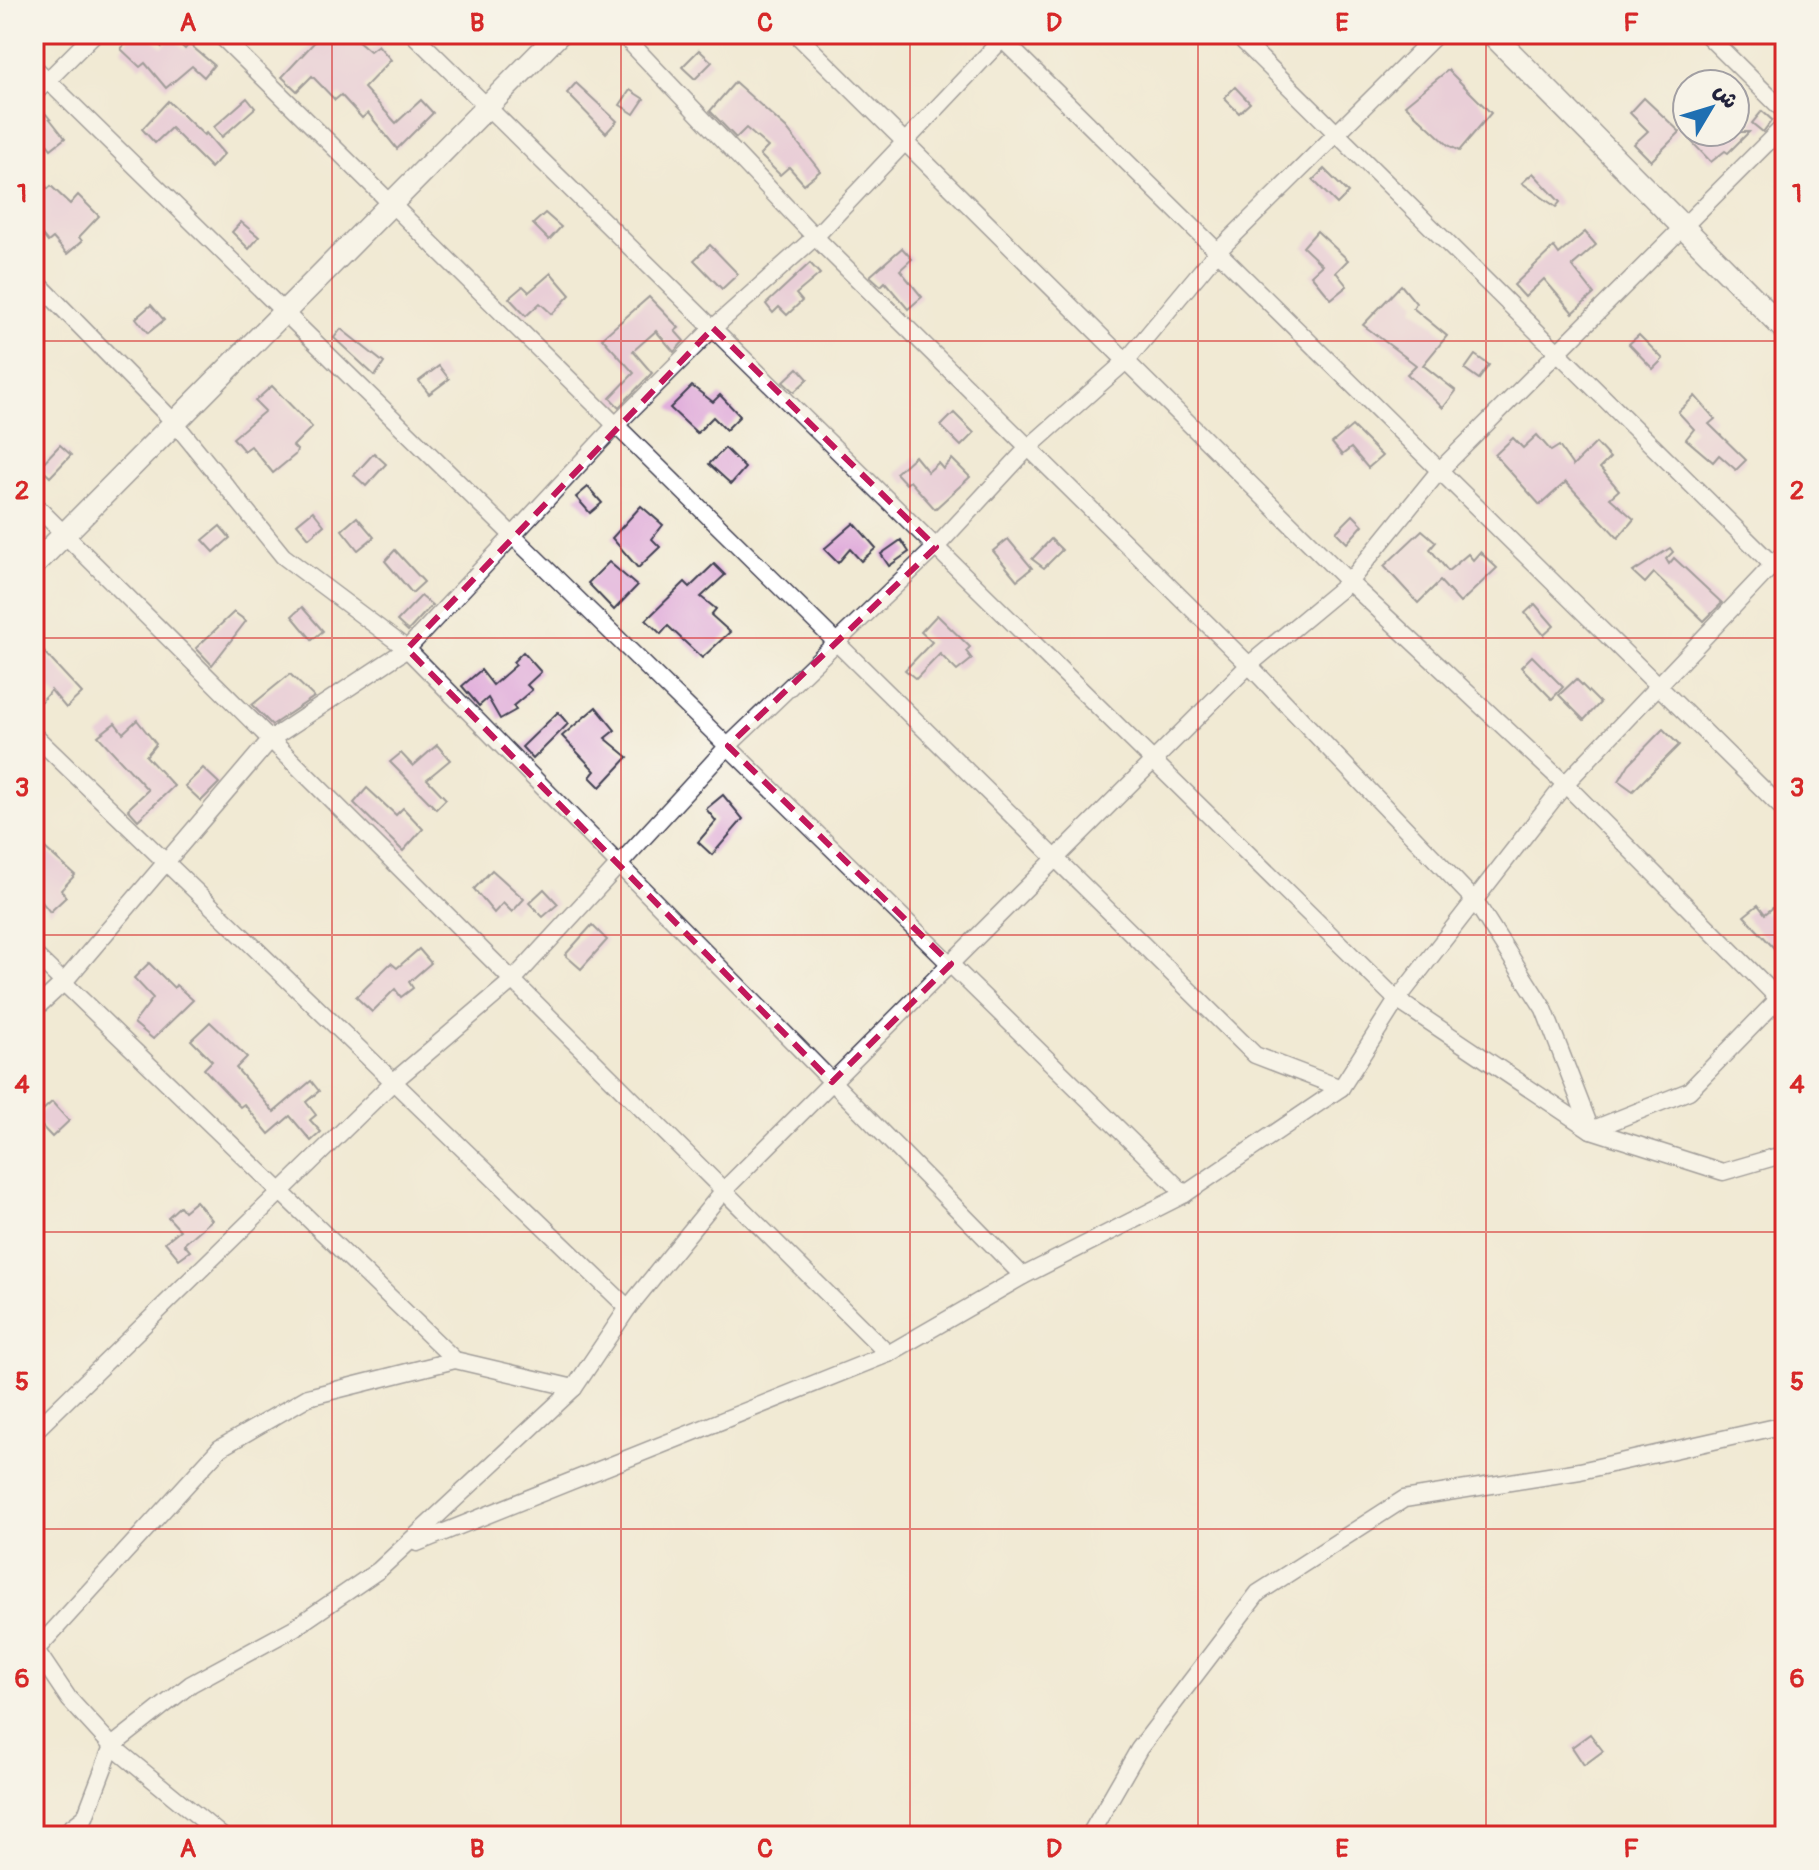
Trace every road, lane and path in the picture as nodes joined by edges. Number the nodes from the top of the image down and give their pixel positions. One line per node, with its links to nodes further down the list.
1 (94, 34): 13 (street)
2 (219, 34): 20 (street)
3 (413, 34): 15 (street)
4 (559, 34): 15 (street)
5 (622, 34): 22 (street)
6 (796, 34): 19 (street)
7 (1236, 34): 18 (street)
8 (1437, 34): 18 (street)
9 (1492, 34): 21 (street)
10 (1706, 34): 16 (street)
11 (1002, 36): 19 (street); 23 (street)
12 (34, 67): 13 (street)
13 (49, 80): 14 (street); 25 (street)
14 (34, 94)
15 (485, 106): 20 (street); 26 (street)
16 (1785, 112)
17 (1785, 125): 21 (street)
18 (1336, 133): 23 (street); 28 (street)
19 (905, 142): 22 (street); 29 (street)
20 (391, 205): 25 (street); 31 (street)
21 (1683, 227): 27 (street); 28 (street)
22 (815, 237): 26 (street); 32 (street)
23 (1217, 252): 29 (street); 33 (street)
24 (34, 279): 30 (street)
25 (285, 312): 30 (street); 36 (street)
26 (713, 328): 31 (street); 37 (street)
27 (1785, 330)
28 (1558, 352): 33 (street); 39 (street)
29 (1126, 361): 32 (street); 42 (street)
30 (175, 423): 35 (street); 44 (street)
31 (615, 426): 36 (street); 43 (street)
32 (1028, 448): 37 (street); 45 (street)
33 (1439, 471): 42 (street); 46 (street)
34 (34, 504): 35 (street)
35 (65, 533): 40 (street); 48 (street)
36 (513, 535): 44 (street); 49 (street)
37 (936, 547): 43 (street); 50 (street)
38 (1785, 552): 39 (street)
39 (1772, 564): 41 (street); 46 (street)
40 (34, 565)
41 (1785, 577)
42 (1349, 582): 45 (street); 51 (street)
43 (837, 644): 49 (street); 53 (street)
44 (407, 649): 48 (street); 55 (street)
45 (1249, 665): 50 (street); 56 (street)
46 (1657, 685): 51 (street); 52 (street)
47 (34, 735): 54 (street)
48 (271, 739): 54 (street); 59 (street)
49 (728, 746): 55 (street); 58 (street)
50 (1153, 761): 53 (street); 62 (street)
51 (1565, 784): 56 (street); 61 (street)
52 (1785, 811)
53 (1057, 860): 58 (street); 66 (street)
54 (167, 863): 60 (street); 64 (street)
55 (621, 866): 59 (street); 65 (street)
56 (1475, 901): 62 (street); 67 (street)
57 (34, 954): 60 (street)
58 (951, 964): 65 (street); 71 (street)
59 (513, 980): 64 (street); 69 (street)
60 (63, 983): 63 (street); 70 (street)
61 (1783, 999): 67 (street)
62 (1397, 1000): 66 (street); 67 (street)
63 (34, 1010)
64 (393, 1082): 70 (street); 73 (street)
65 (832, 1082): 69 (street); 72 (street)
66 (1341, 1088): 71 (street)
67 (1591, 1130): 68 (street)
68 (1785, 1154)
69 (724, 1190): 73 (street); 74 (street)
70 (282, 1191): 75 (street); 78 (street)
71 (1185, 1194): 72 (street)
72 (1023, 1276): 74 (street)
73 (628, 1308): 76 (street)
74 (888, 1354): 79 (street)
75 (455, 1360): 76 (street); 80 (street)
76 (574, 1388): 79 (street)
77 (1785, 1425): 84 (street)
78 (34, 1432)
79 (404, 1548): 81 (street)
80 (35, 1649): 81 (street)
81 (112, 1746): 82 (street); 83 (street)
82 (60, 1836)
83 (222, 1836)
84 (1089, 1836)

